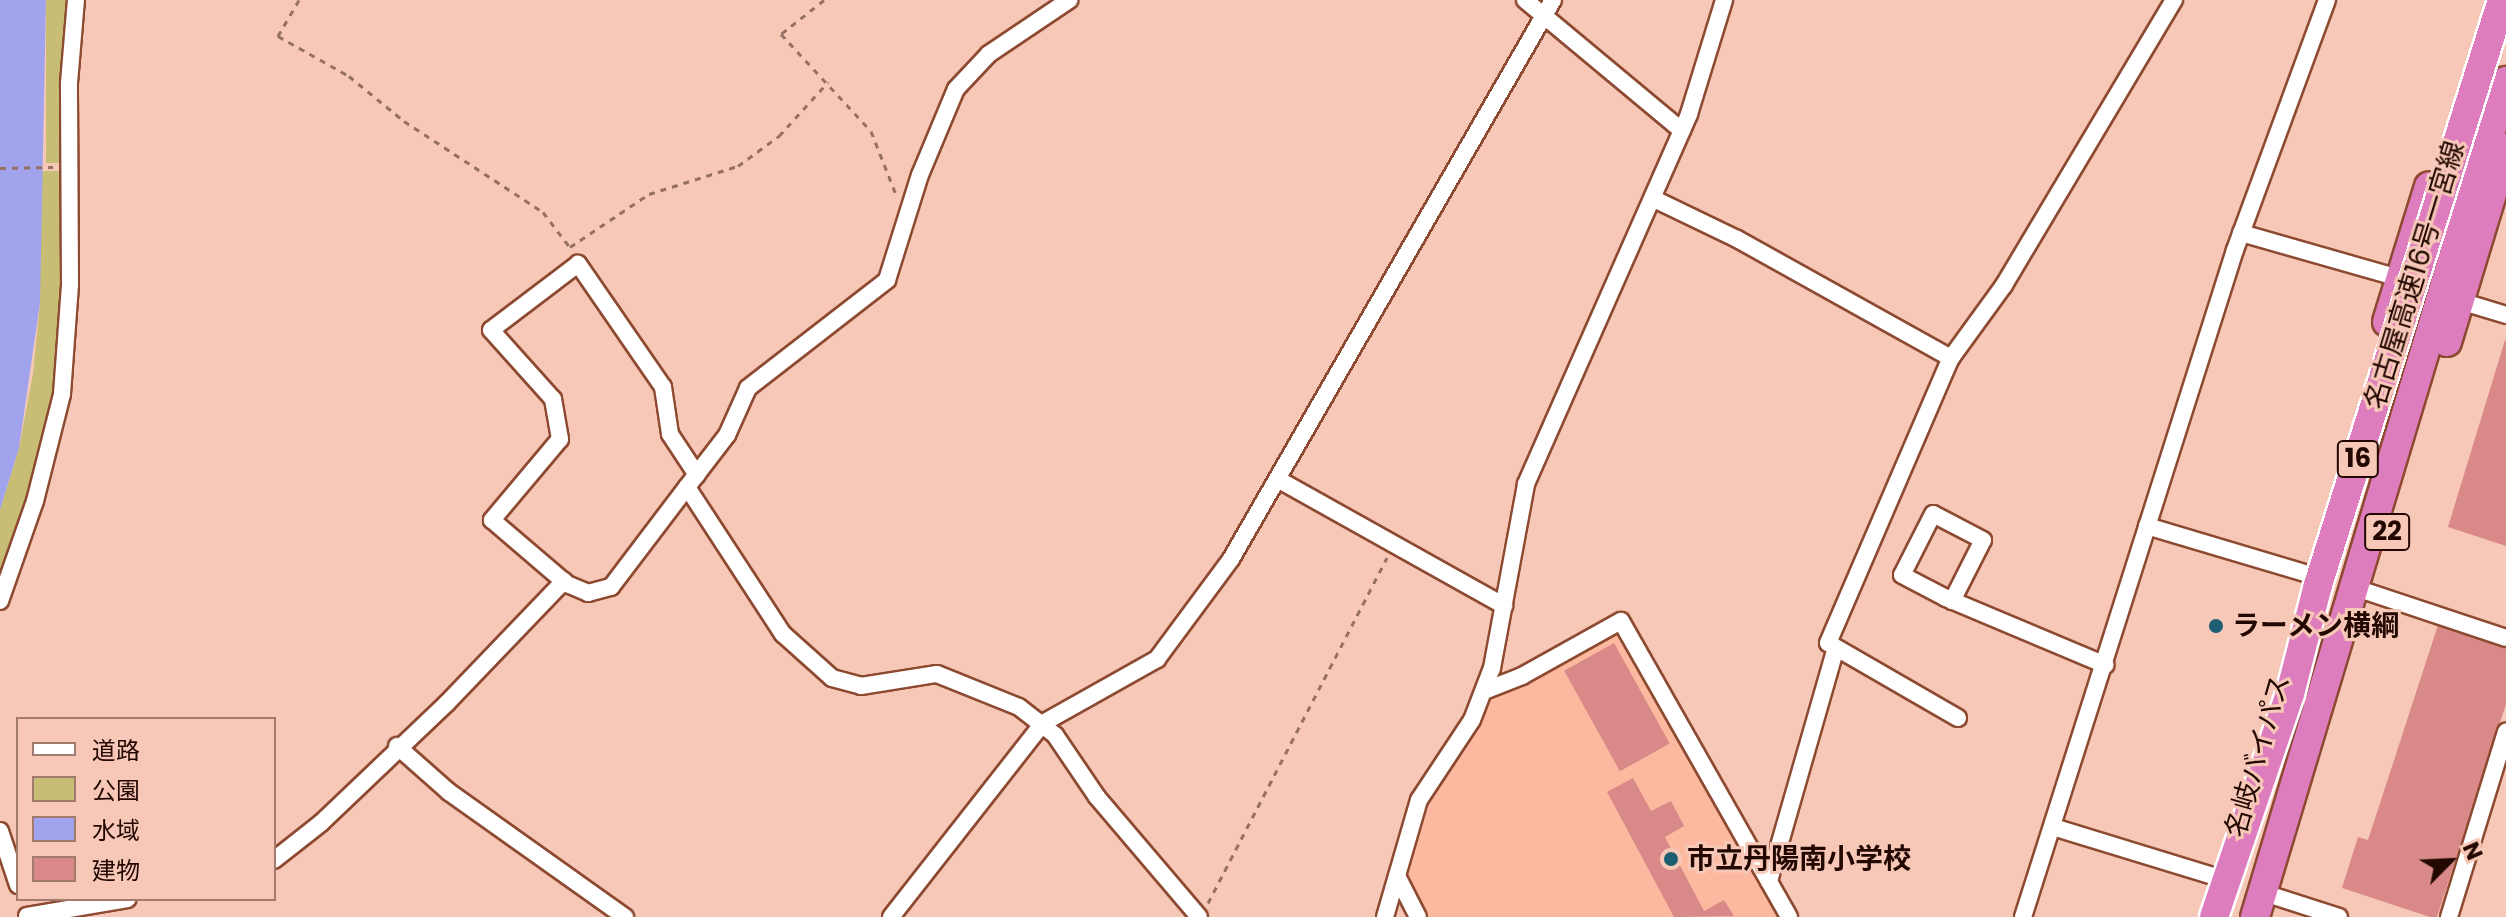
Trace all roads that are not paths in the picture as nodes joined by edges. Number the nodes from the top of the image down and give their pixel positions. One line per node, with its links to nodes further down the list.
1 (76, 0): 25 (street)
2 (1069, 0): 20 (street)
3 (1525, 0): 9 (street)
4 (1553, 0): 9 (street)
5 (1724, 0): 11 (street)
6 (2174, 0): 18 (street)
7 (2327, 0): 14 (street)
8 (2493, 6): 15 (highway, 名岐バイパス / 22); 53 (highway, 名古屋高速16号一宮線 / 16, bridge); 54 (highway)
9 (1543, 16): 11 (street); 19 (street)
10 (2506, 81): 55 (highway, 名古屋高速16号一宮線 / 16)
11 (1682, 131): 13 (street)
12 (2506, 148): 16 (highway, 名岐バイパス / 22)
13 (1654, 199): 18 (street); 27 (street)
14 (2241, 233): 15 (street); 21 (street)
15 (2399, 278): 22 (highway, 名岐バイパス / 22)
16 (2460, 301): 17 (street); 24 (highway, 名岐バイパス / 22)
17 (2506, 315)
18 (1951, 358): 29 (street)
19 (1279, 480): 27 (street); 33 (street)
20 (692, 481): 23 (street); 23 (street); 33 (street)
21 (2147, 526): 22 (street); 30 (street)
22 (2311, 575): 41 (highway, 名岐バイパス / 22)
23 (564, 581): 35 (street)
24 (2368, 592): 28 (street); 44 (highway, 名岐バイパス / 22)
25 (0, 601)
26 (1952, 601): 26 (street); 30 (street)
27 (1504, 606): 31 (street)
28 (2506, 638)
29 (1836, 648): 32 (street); 42 (street)
30 (2105, 665): 36 (street)
31 (1484, 691): 39 (street); 42 (street)
32 (1958, 718)
33 (1043, 723): 47 (street); 48 (street)
34 (2506, 732): 57 (street)
35 (397, 746): 38 (street); 46 (street)
36 (2053, 827): 41 (street); 52 (street)
37 (0, 831): 40 (street)
38 (276, 858)
39 (1397, 876): 49 (street); 50 (street)
40 (16, 879)
41 (2223, 879): 53 (highway, 名岐バイパス / 22)
42 (1769, 881): 51 (street)
43 (117, 901): 45 (street)
44 (2274, 907): 56 (street)
45 (28, 917)
46 (625, 917)
47 (891, 917)
48 (1200, 917)
49 (1385, 917)
50 (1418, 917)
51 (1789, 917)
52 (2023, 917)
53 (2212, 917)
54 (2226, 917)
55 (2255, 917)
56 (2339, 917)
57 (2449, 917)

